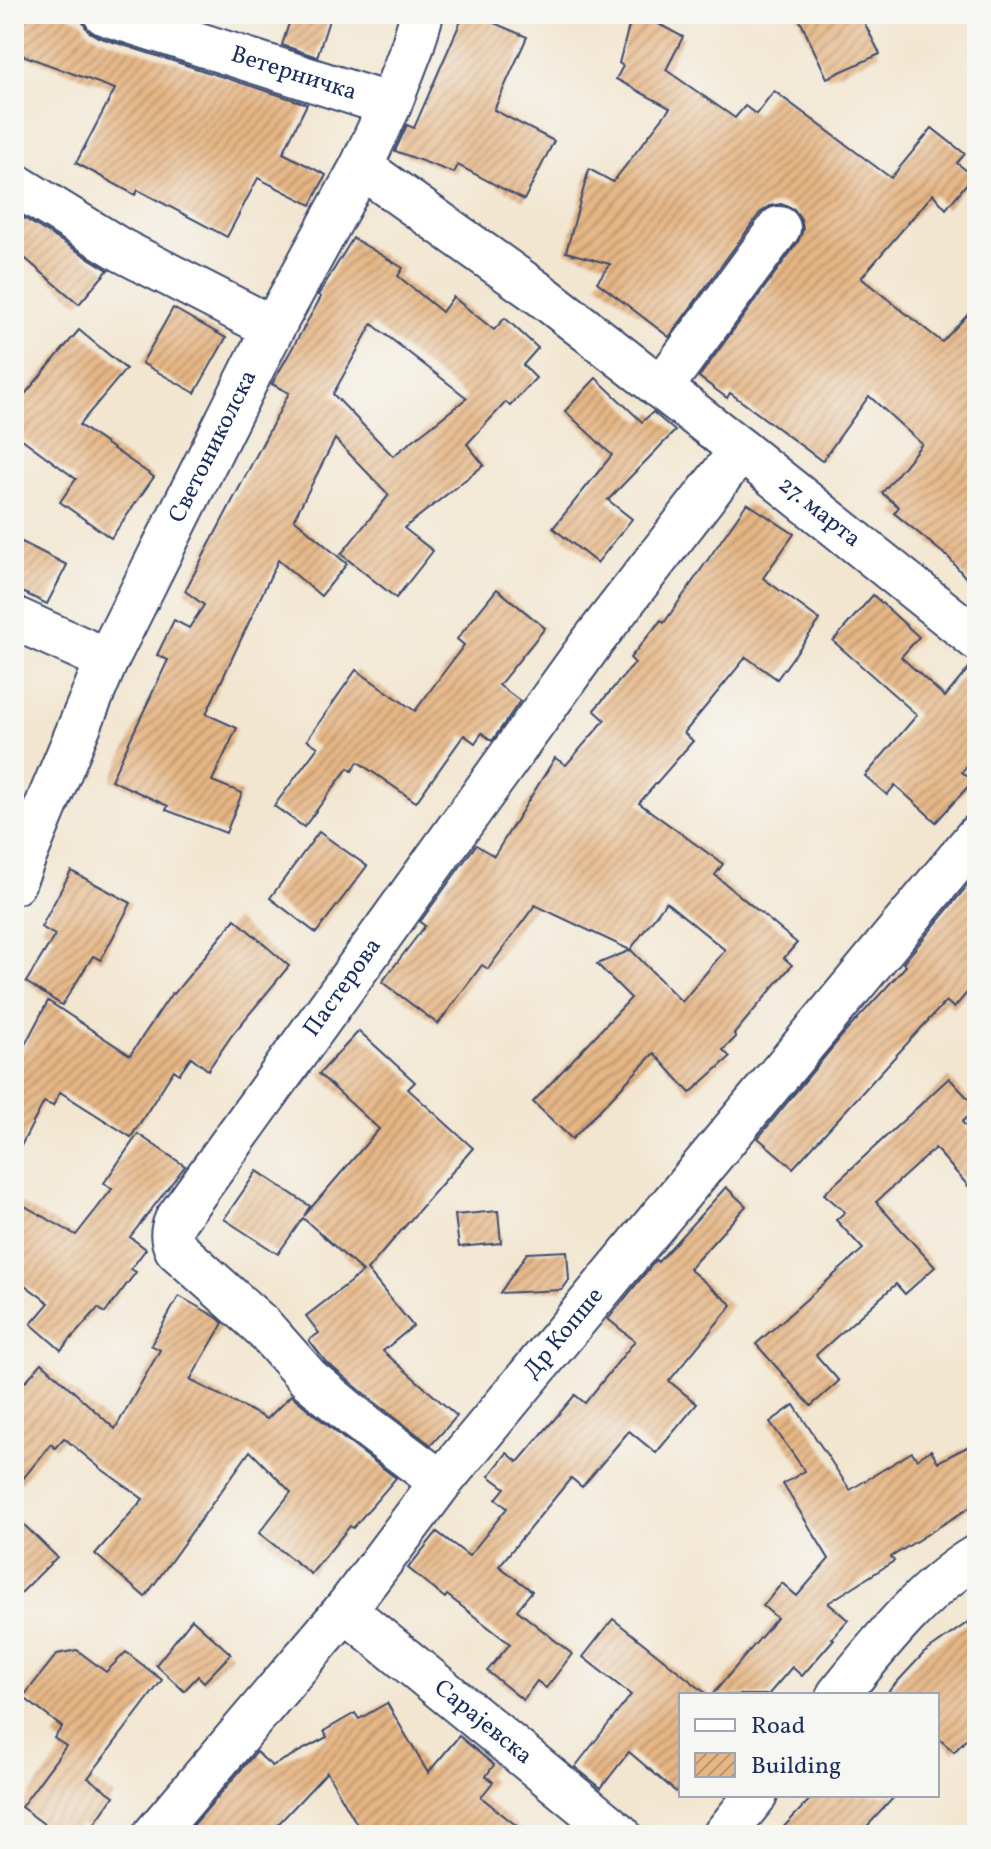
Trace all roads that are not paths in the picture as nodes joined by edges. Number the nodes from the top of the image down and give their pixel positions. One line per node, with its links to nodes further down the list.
1 (105, 14): 3 (street, Ветерничка)
2 (422, 14): 3 (street, Светониколска)
3 (390, 105): 4 (street, Светониколска)
4 (361, 167): 7 (street, Светониколска); 8 (street, 27. марта)
5 (14, 184): 7 (street)
6 (779, 228): 8 (street)
7 (273, 328): 12 (street, Светониколска)
8 (661, 388): 9 (street, 27. марта)
9 (741, 450): 11 (street, 27. марта); 15 (street, Пастерова)
10 (14, 618): 12 (street)
11 (977, 639)
12 (107, 660): 14 (street, Светониколска)
13 (977, 836): 15 (street, Др Копше)
14 (14, 883)
15 (441, 1482): 17 (street, Др Копше)
16 (977, 1556): 18 (street)
17 (345, 1610): 20 (street, Др Копше); 21 (street, Сарајевска)
18 (840, 1693)
19 (754, 1797): 22 (street)
20 (154, 1835)
21 (620, 1835)
22 (724, 1835)

